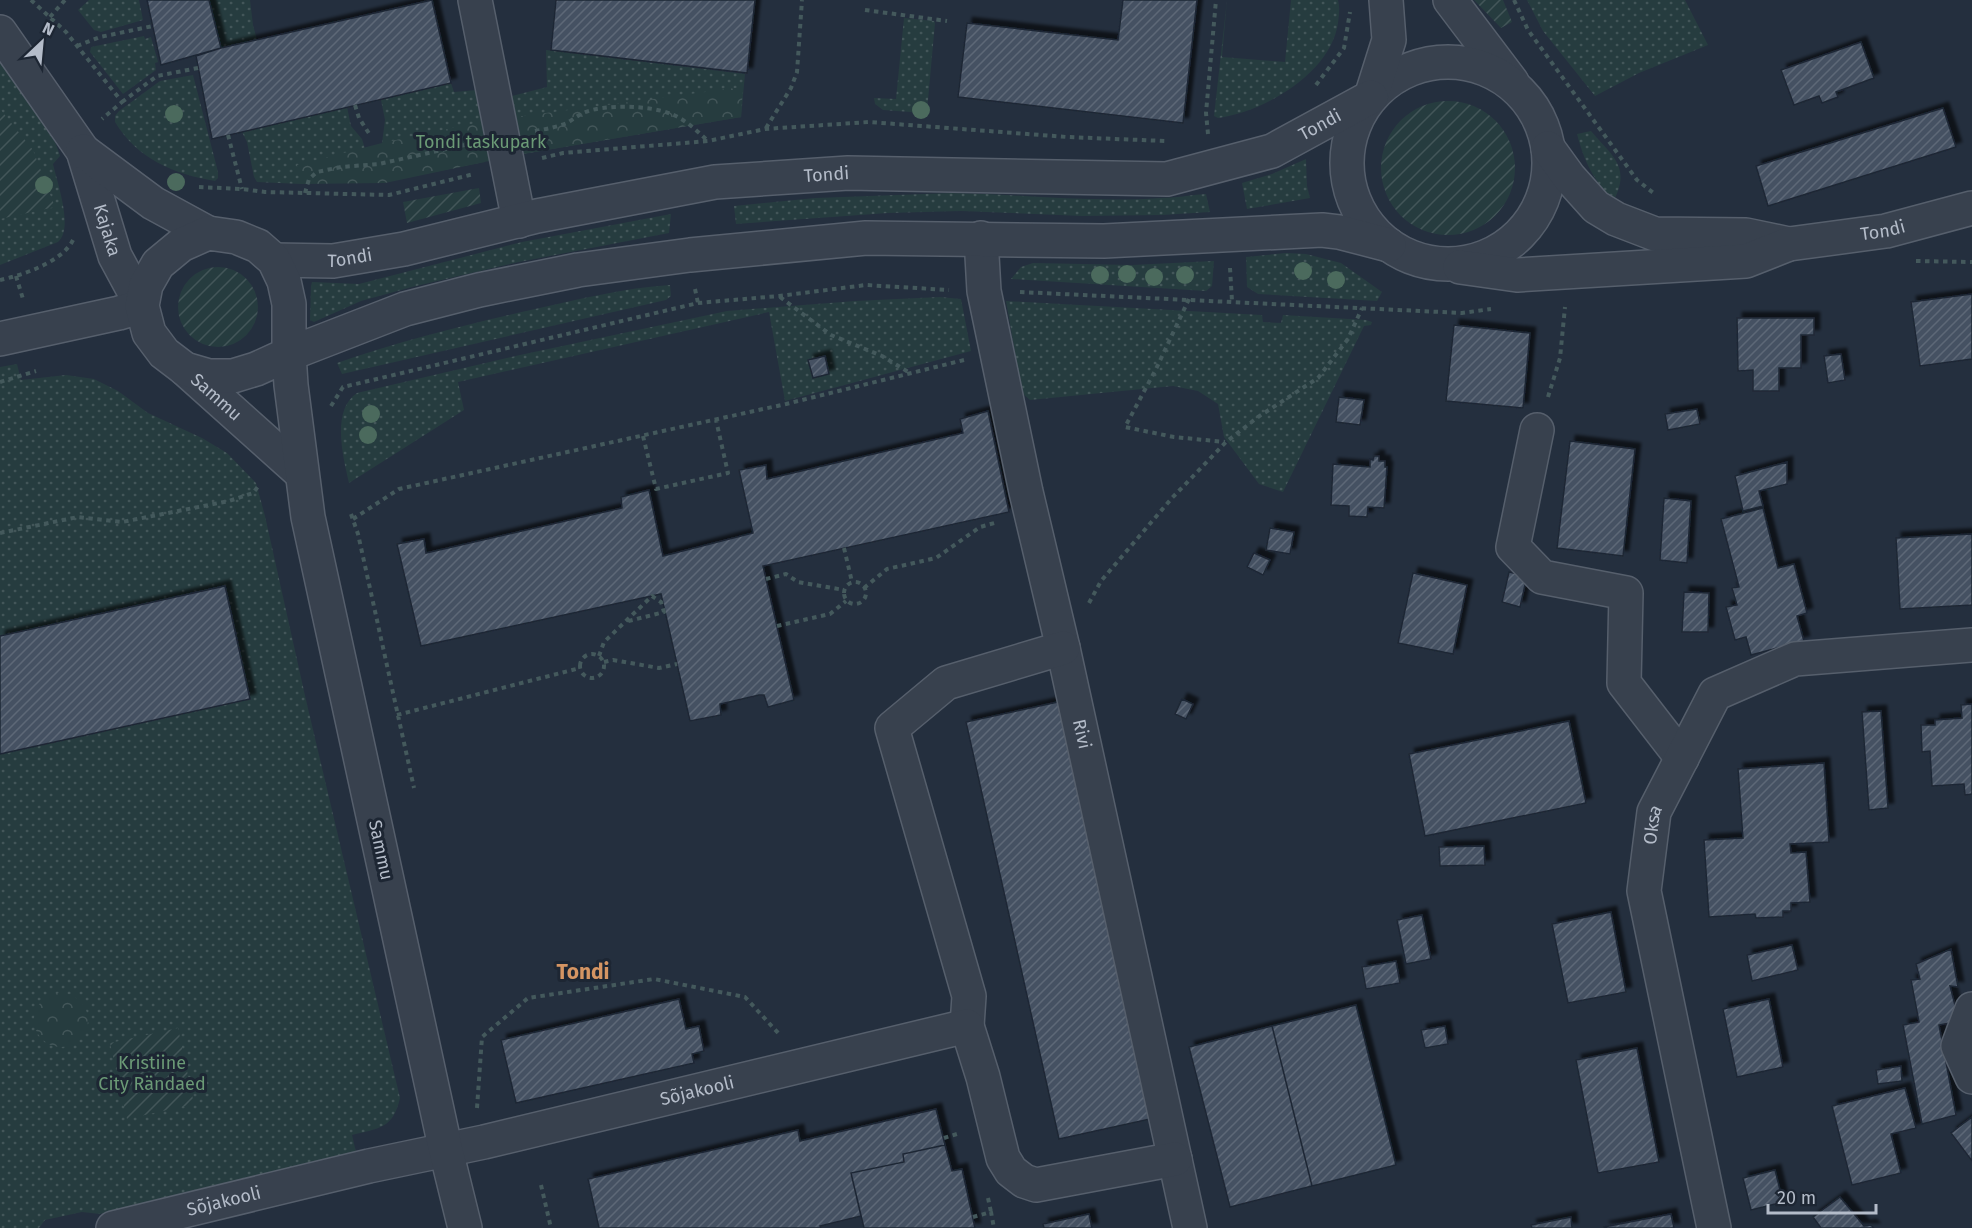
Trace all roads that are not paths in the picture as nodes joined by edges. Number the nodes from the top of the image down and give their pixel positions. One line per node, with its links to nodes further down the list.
1 (475, 0): 10 (street)
2 (1386, 0): 6 (street)
3 (1450, 0): 5 (street)
4 (0, 32): 7 (street, Kajaka)
5 (1517, 89): 6 (street); 8 (street)
6 (1371, 97): 10 (street, Tondi); 14 (street)
7 (93, 139): 11 (street, Kajaka); 17 (street, Kajaka)
8 (1548, 148): 13 (street, Tondi); 16 (street)
9 (1972, 208): 13 (street, Tondi)
10 (519, 221): 15 (street, Tondi)
11 (208, 233): 15 (street); 17 (street)
12 (981, 238): 14 (street); 19 (street); 24 (street, Rivi)
13 (1789, 244): 16 (street, Tondi)
14 (1389, 245): 16 (street)
15 (274, 260): 19 (street)
16 (1447, 265)
17 (142, 306): 18 (street); 20 (street)
18 (0, 339)
19 (289, 354): 20 (street); 22 (street, Sammu)
20 (185, 369): 22 (street, Sammu)
21 (1537, 430): 25 (street)
22 (300, 471): 29 (street, Sammu)
23 (1972, 645): 25 (street, Oksa)
24 (1063, 648): 27 (street); 30 (street, Rivi)
25 (1682, 758): 34 (street, Oksa)
26 (1972, 1009): 28 (street)
27 (967, 1026): 29 (street, Sõjakooli); 30 (street)
28 (1972, 1077)
29 (446, 1151): 31 (street, Sõjakooli); 32 (street, Sammu)
30 (1175, 1159): 33 (street, Rivi)
31 (113, 1228)
32 (465, 1228)
33 (1190, 1228)
34 (1714, 1228)

